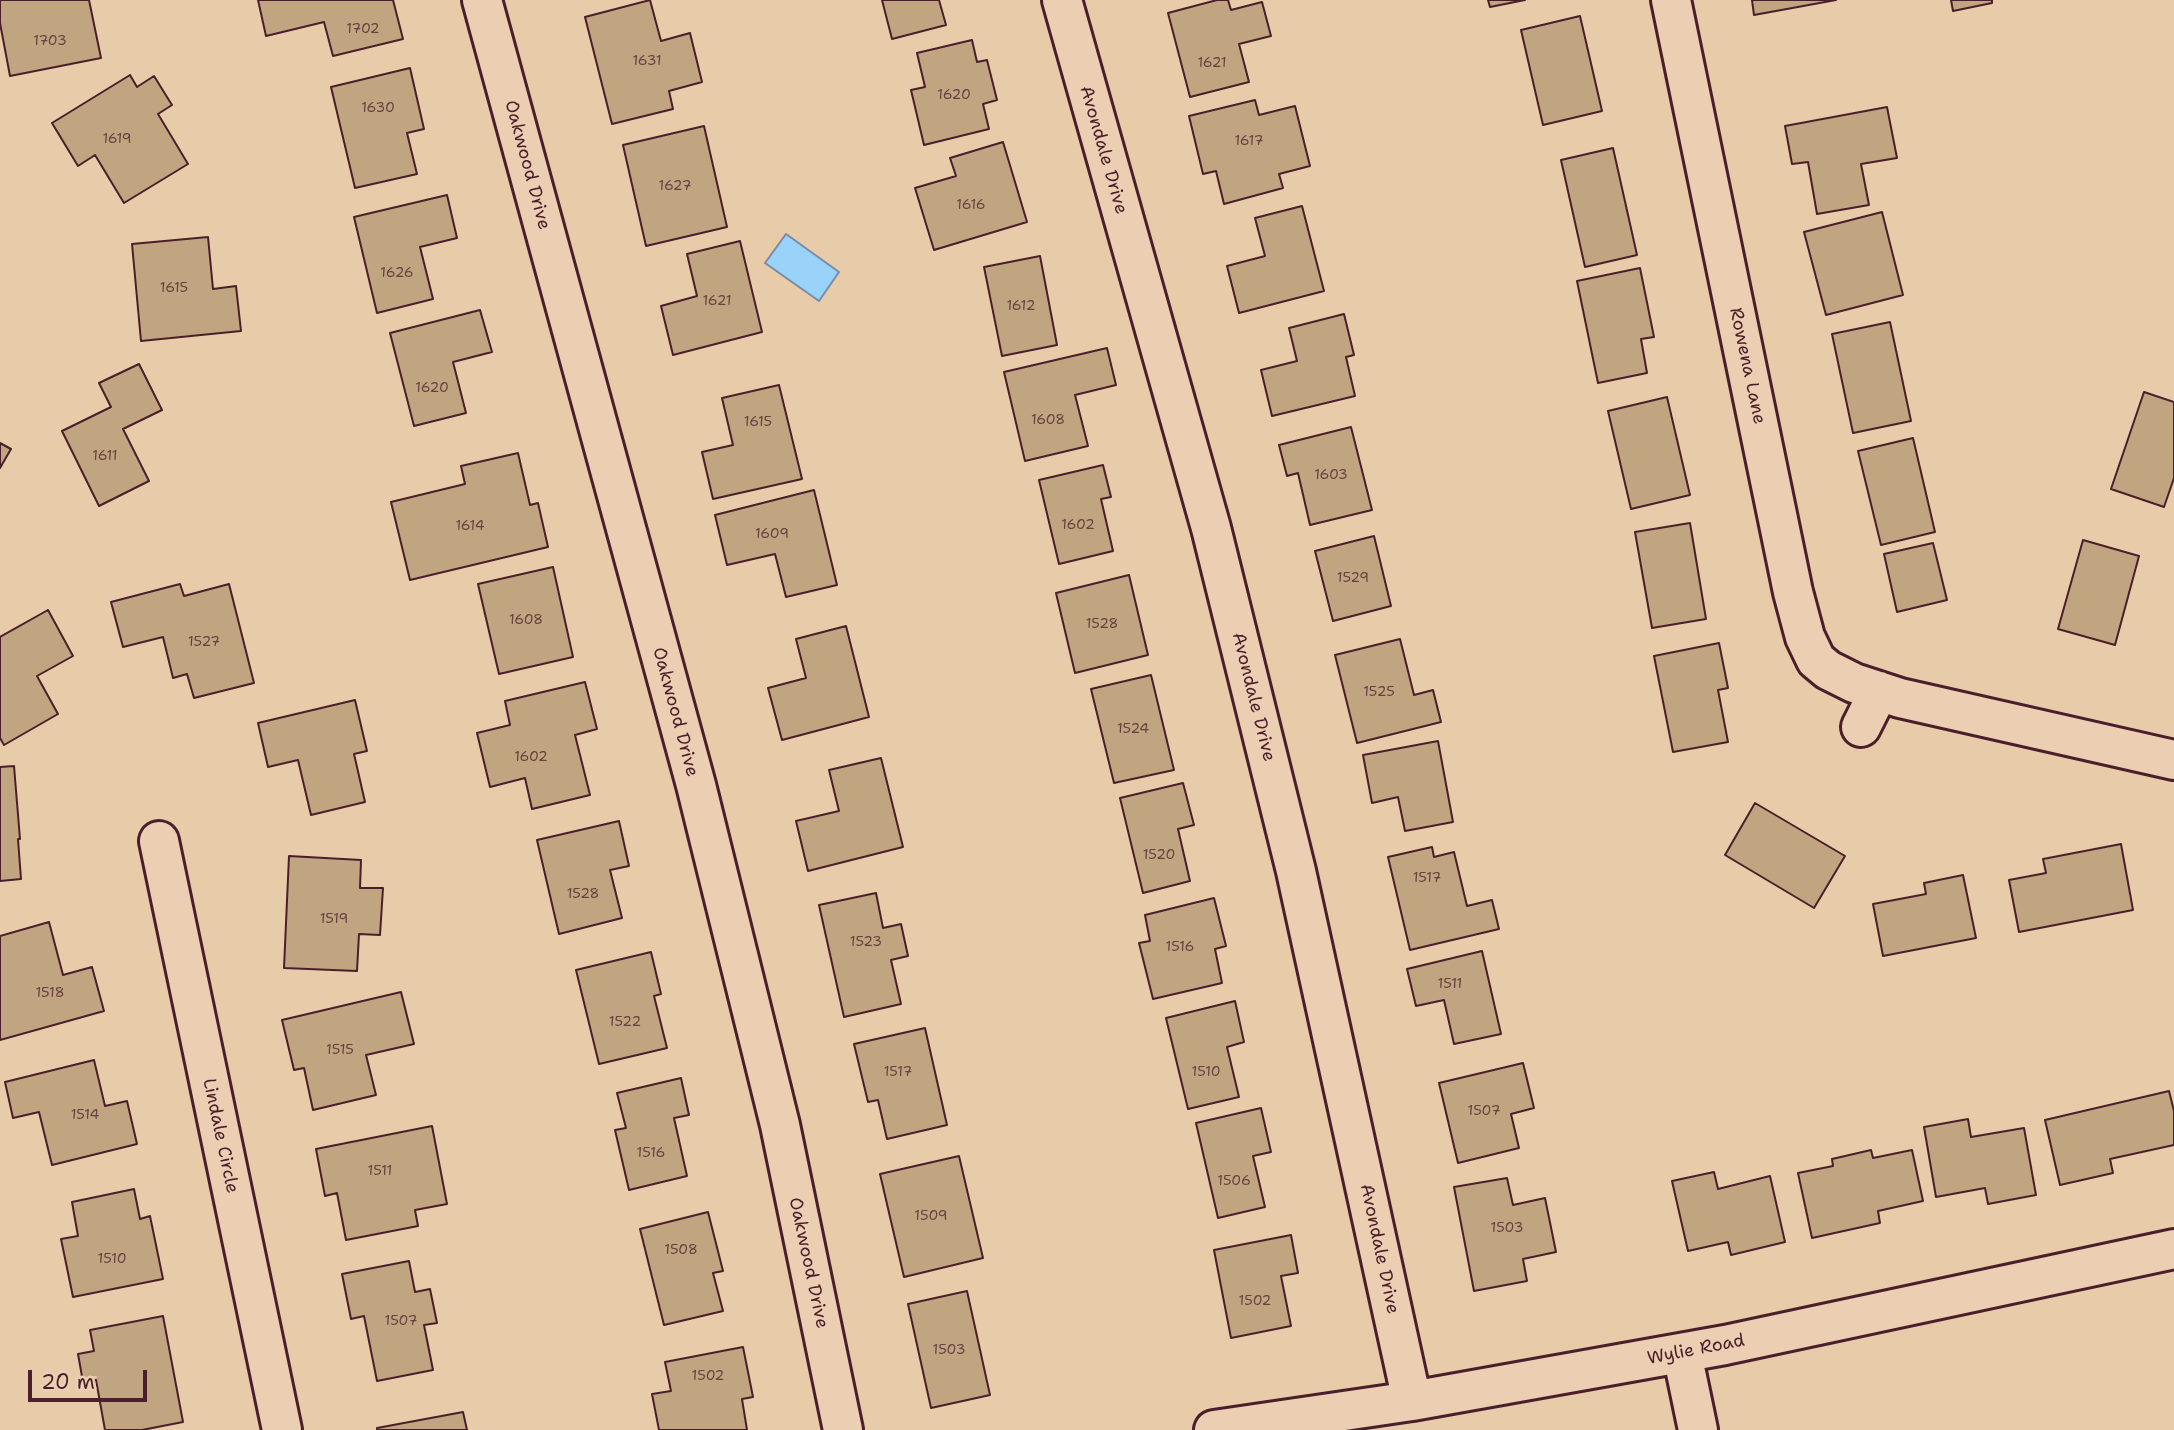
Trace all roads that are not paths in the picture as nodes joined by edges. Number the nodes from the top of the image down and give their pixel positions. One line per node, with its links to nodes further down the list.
1 (482, 0): 12 (street, Oakwood Drive)
2 (1062, 0): 10 (street, Avondale Drive)
3 (1671, 0): 4 (street, Rowena Lane)
4 (1879, 691): 5 (street); 6 (street, Rowena Lane)
5 (1861, 727)
6 (2174, 760)
7 (159, 841): 11 (street, Lindale Circle)
8 (2174, 1249): 9 (street, Wylie Road)
9 (1682, 1353): 10 (street, Wylie Road); 14 (street)
10 (1412, 1401): 13 (street, Wylie Road)
11 (282, 1430)
12 (843, 1430)
13 (1214, 1430)
14 (1698, 1430)

